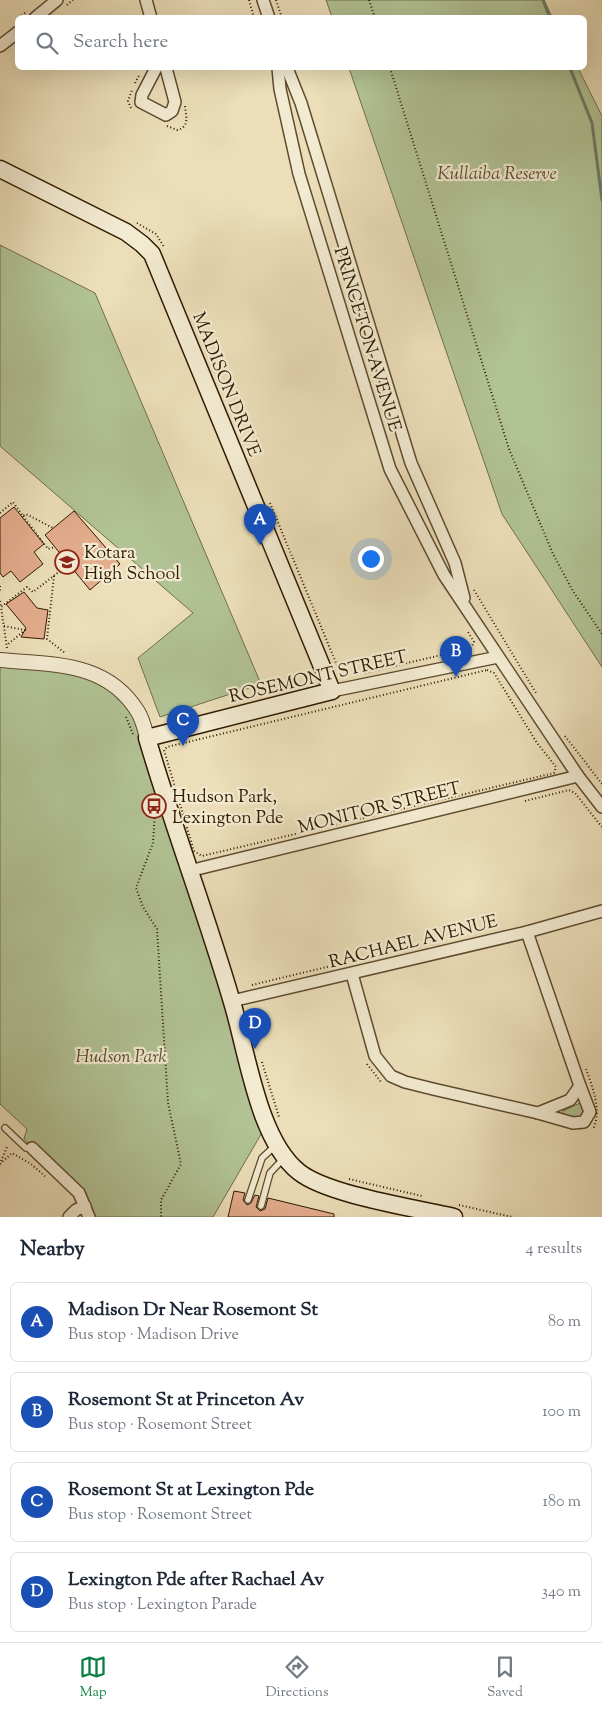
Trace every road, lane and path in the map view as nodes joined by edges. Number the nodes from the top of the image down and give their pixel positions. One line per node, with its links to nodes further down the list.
1 (57, 0): 7 (street)
2 (146, 0): 8 (street)
3 (249, 0): 9 (path)
4 (263, 0): 10 (street)
5 (276, 0): 11 (path)
6 (370, 0): 12 (path)
7 (40, 15)
8 (150, 15)
9 (253, 15)
10 (268, 15)
11 (281, 15)
12 (374, 15)
13 (15, 34): 14 (street)
14 (0, 46)
15 (155, 70): 16 (street)
16 (167, 70)
17 (278, 70): 34 (street, PRINCETON AVENUE)
18 (288, 70): 34 (street, PRINCETON AVENUE)
19 (391, 70): 38 (path)
20 (0, 170): 45 (main road, MADISON DRIVE)
21 (134, 221): 22 (path)
22 (166, 252)
23 (269, 501): 44 (path)
24 (0, 513): 25 (path)
25 (23, 516): 26 (path); 27 (path)
26 (53, 528)
27 (55, 547)
28 (69, 564): 29 (path)
29 (54, 576): 35 (path); 40 (path)
30 (471, 584): 46 (path)
31 (0, 586): 32 (path)
32 (0, 593)
33 (0, 601): 35 (path)
34 (466, 605): 42 (street, PRINCETON AVENUE)
35 (1, 608): 36 (path)
36 (4, 626): 39 (path); 39 (path)
37 (466, 629): 43 (path)
38 (602, 634)
39 (7, 644): 41 (path)
40 (65, 654)
41 (4, 655): 49 (street)
42 (498, 657): 45 (street, ROSEMONT STREET); 50 (street, PRINCETON AVENUE)
43 (363, 673)
44 (356, 675)
45 (332, 691): 49 (main road, ROSEMONT STREET)
46 (536, 693)
47 (123, 711): 49 (path)
48 (561, 731): 51 (path)
49 (140, 737): 53 (main road)
50 (578, 776): 54 (street, PRINCETON AVENUE); 57 (street, MONITOR STREET)
51 (602, 784)
52 (523, 801): 55 (path)
53 (167, 805): 57 (main road); 76 (path)
54 (602, 807)
55 (602, 827)
56 (198, 854): 56 (path)
57 (188, 871): 63 (main road)
58 (602, 911): 59 (street, RACHAEL AVENUE)
59 (527, 932): 61 (street, RACHAEL AVENUE); 64 (street)
60 (338, 964): 62 (path)
61 (352, 974): 63 (street, RACHAEL AVENUE); 65 (street)
62 (250, 985)
63 (232, 1001): 69 (main road)
64 (580, 1086): 65 (street); 65 (street)
65 (538, 1112)
66 (5, 1128): 68 (lane)
67 (7, 1147): 70 (path)
68 (32, 1148): 74 (street)
69 (281, 1152): 72 (lane); 73 (lane); 77 (main road)
70 (0, 1164): 71 (path)
71 (49, 1180)
72 (248, 1200)
73 (261, 1206)
74 (87, 1212): 75 (street)
75 (69, 1217)
76 (161, 1217)
77 (454, 1217)

